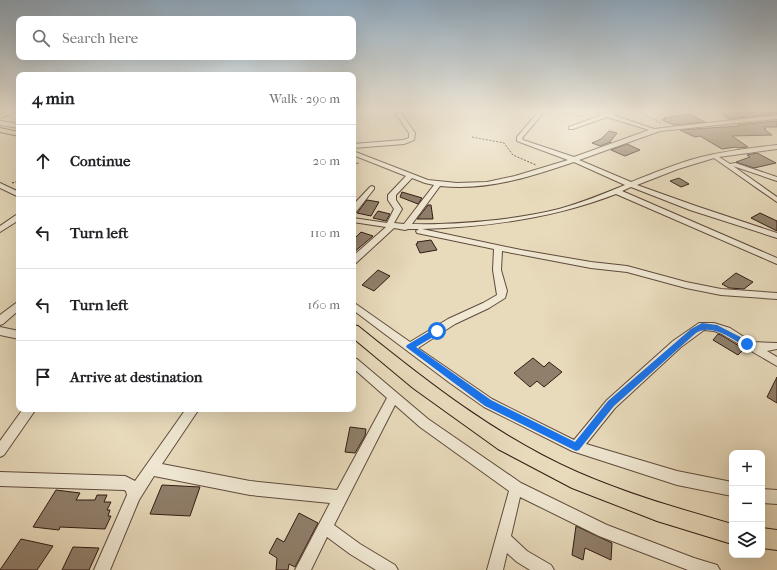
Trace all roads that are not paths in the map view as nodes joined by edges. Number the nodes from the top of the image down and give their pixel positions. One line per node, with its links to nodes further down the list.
1 (413, 138): 4 (street)
2 (521, 138): 8 (street)
3 (631, 138): 8 (street)
4 (356, 146)
5 (777, 147): 7 (street)
6 (356, 154): 9 (street)
7 (715, 157): 10 (street); 13 (street); 17 (street)
8 (575, 160): 11 (street); 13 (street)
9 (410, 176): 11 (street); 21 (street)
10 (777, 179)
11 (438, 184): 22 (street)
12 (0, 185): 16 (street)
13 (631, 185): 15 (street); 24 (street)
14 (372, 188): 18 (street)
15 (616, 191): 22 (street); 27 (street)
16 (16, 193)
17 (777, 200)
18 (356, 207)
19 (16, 219): 23 (street)
20 (356, 220): 21 (street)
21 (390, 226): 22 (street); 26 (street)
22 (404, 227): 25 (street)
23 (0, 230)
24 (777, 236)
25 (498, 248): 28 (street); 37 (street)
26 (356, 258)
27 (777, 261)
28 (777, 296)
29 (356, 307): 37 (street)
30 (16, 308): 31 (street)
31 (0, 321)
32 (0, 331): 34 (street)
33 (356, 332): 54 (main road)
34 (16, 334)
35 (747, 344): 36 (street); 38 (street); 43 (street)
36 (775, 344): 38 (street)
37 (410, 347): 43 (street)
38 (776, 362)
39 (356, 365): 40 (street)
40 (393, 398): 47 (street); 52 (street)
41 (28, 412): 44 (street)
42 (191, 412): 45 (street)
43 (576, 447): 48 (street)
44 (0, 451)
45 (152, 469): 49 (street); 52 (street)
46 (0, 478): 49 (street)
47 (516, 488): 55 (street); 63 (street)
48 (729, 489)
49 (134, 495): 58 (street)
50 (765, 496): 51 (street)
51 (777, 497)
52 (340, 498): 53 (street)
53 (325, 527): 59 (street); 60 (street)
54 (729, 533)
55 (503, 537): 61 (street); 62 (street)
56 (765, 538): 57 (main road)
57 (777, 540)
58 (102, 570)
59 (304, 570)
60 (390, 570)
61 (495, 570)
62 (546, 570)
63 (712, 570)

